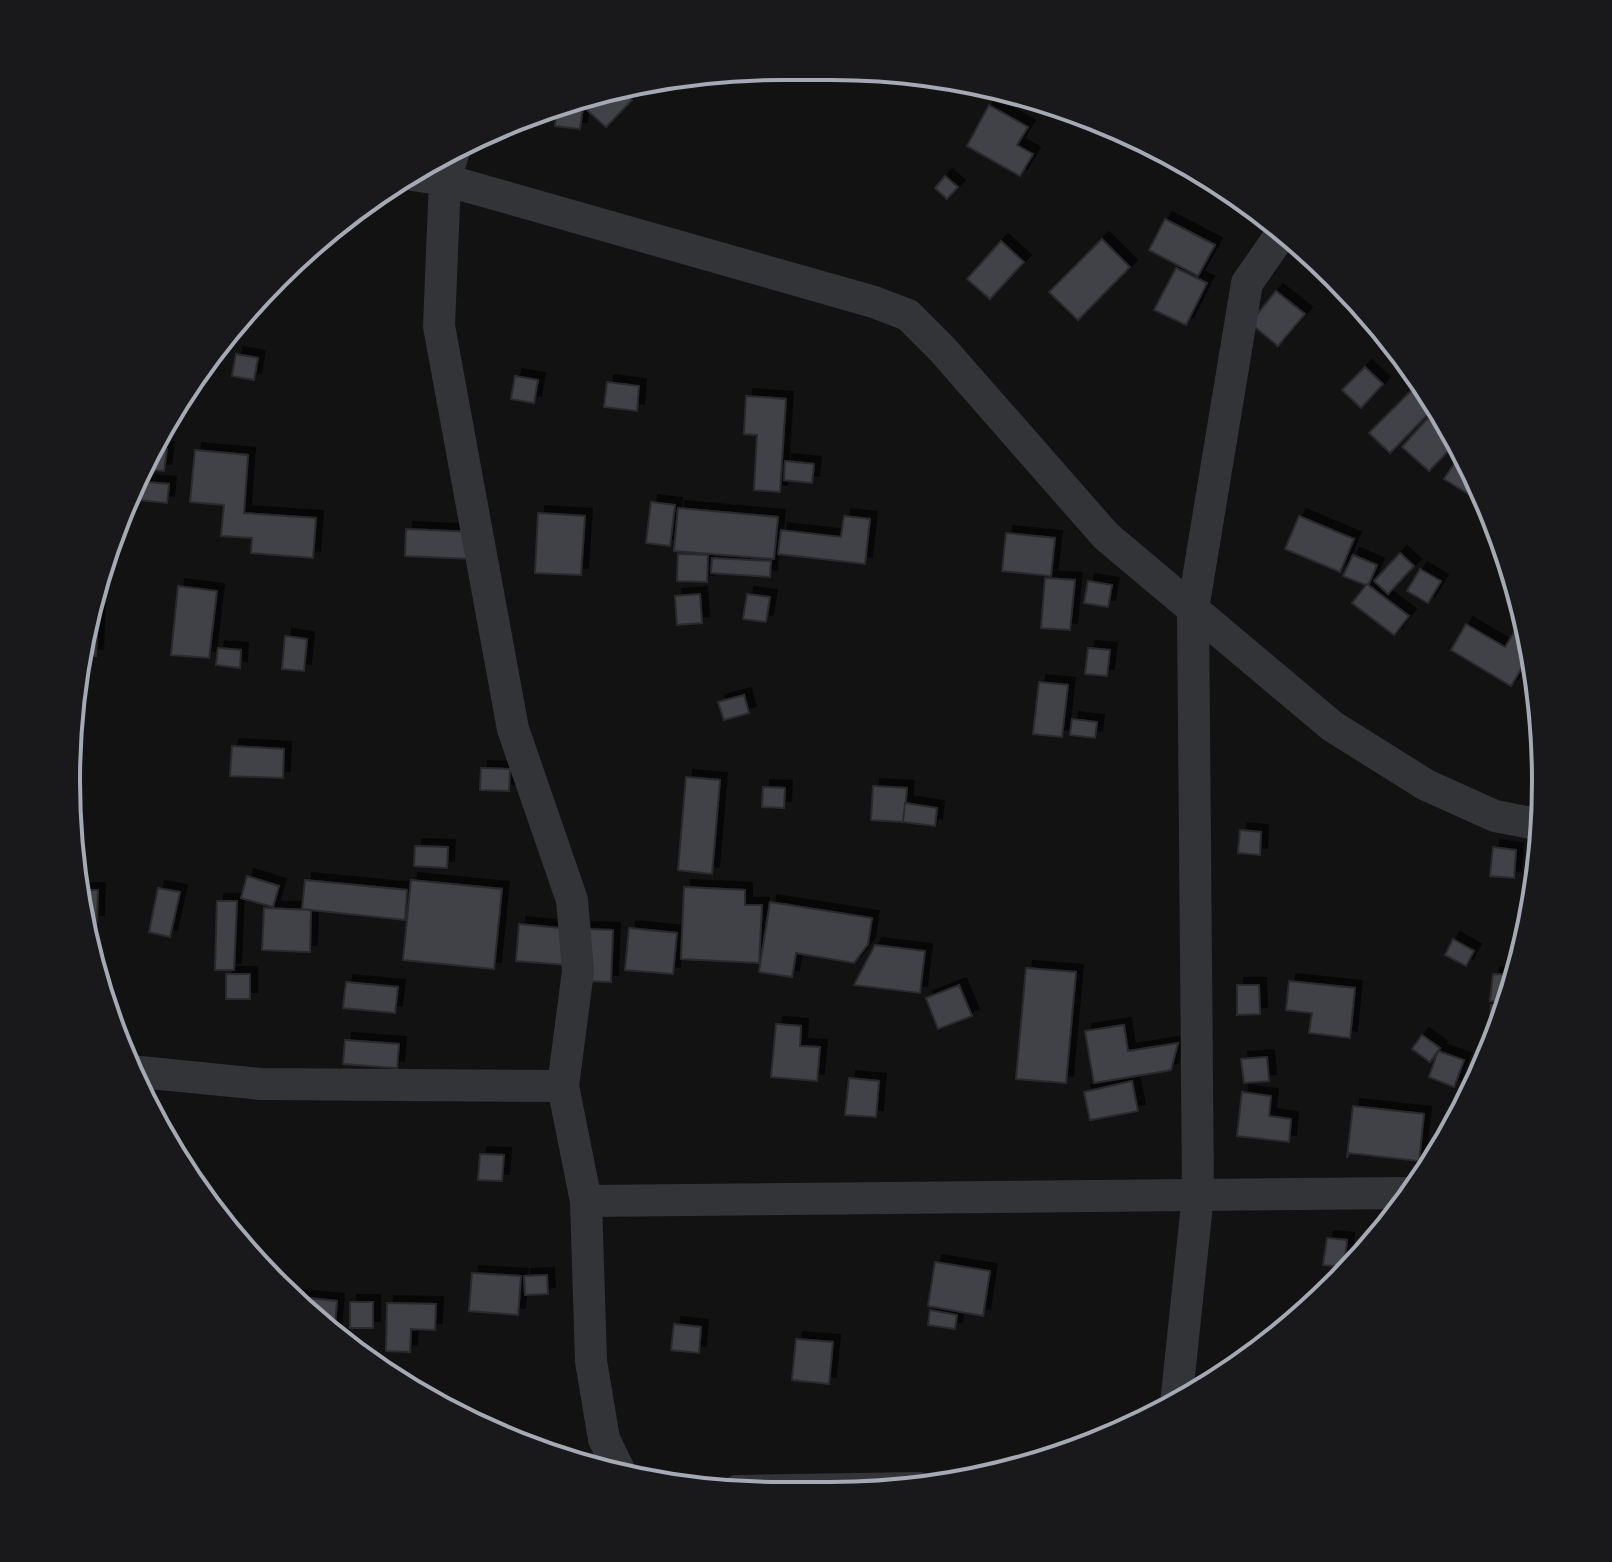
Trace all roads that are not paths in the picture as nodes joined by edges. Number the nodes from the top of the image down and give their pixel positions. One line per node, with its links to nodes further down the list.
1 (450, 166): 3 (street); 6 (street)
2 (1277, 240): 3 (street)
3 (1193, 609): 4 (street); 8 (street)
4 (1530, 823)
5 (144, 1072): 6 (street)
6 (563, 1086): 9 (street)
7 (1398, 1193): 8 (street)
8 (1198, 1195): 9 (street); 10 (street)
9 (586, 1201): 11 (street)
10 (1177, 1390)
11 (615, 1462)

